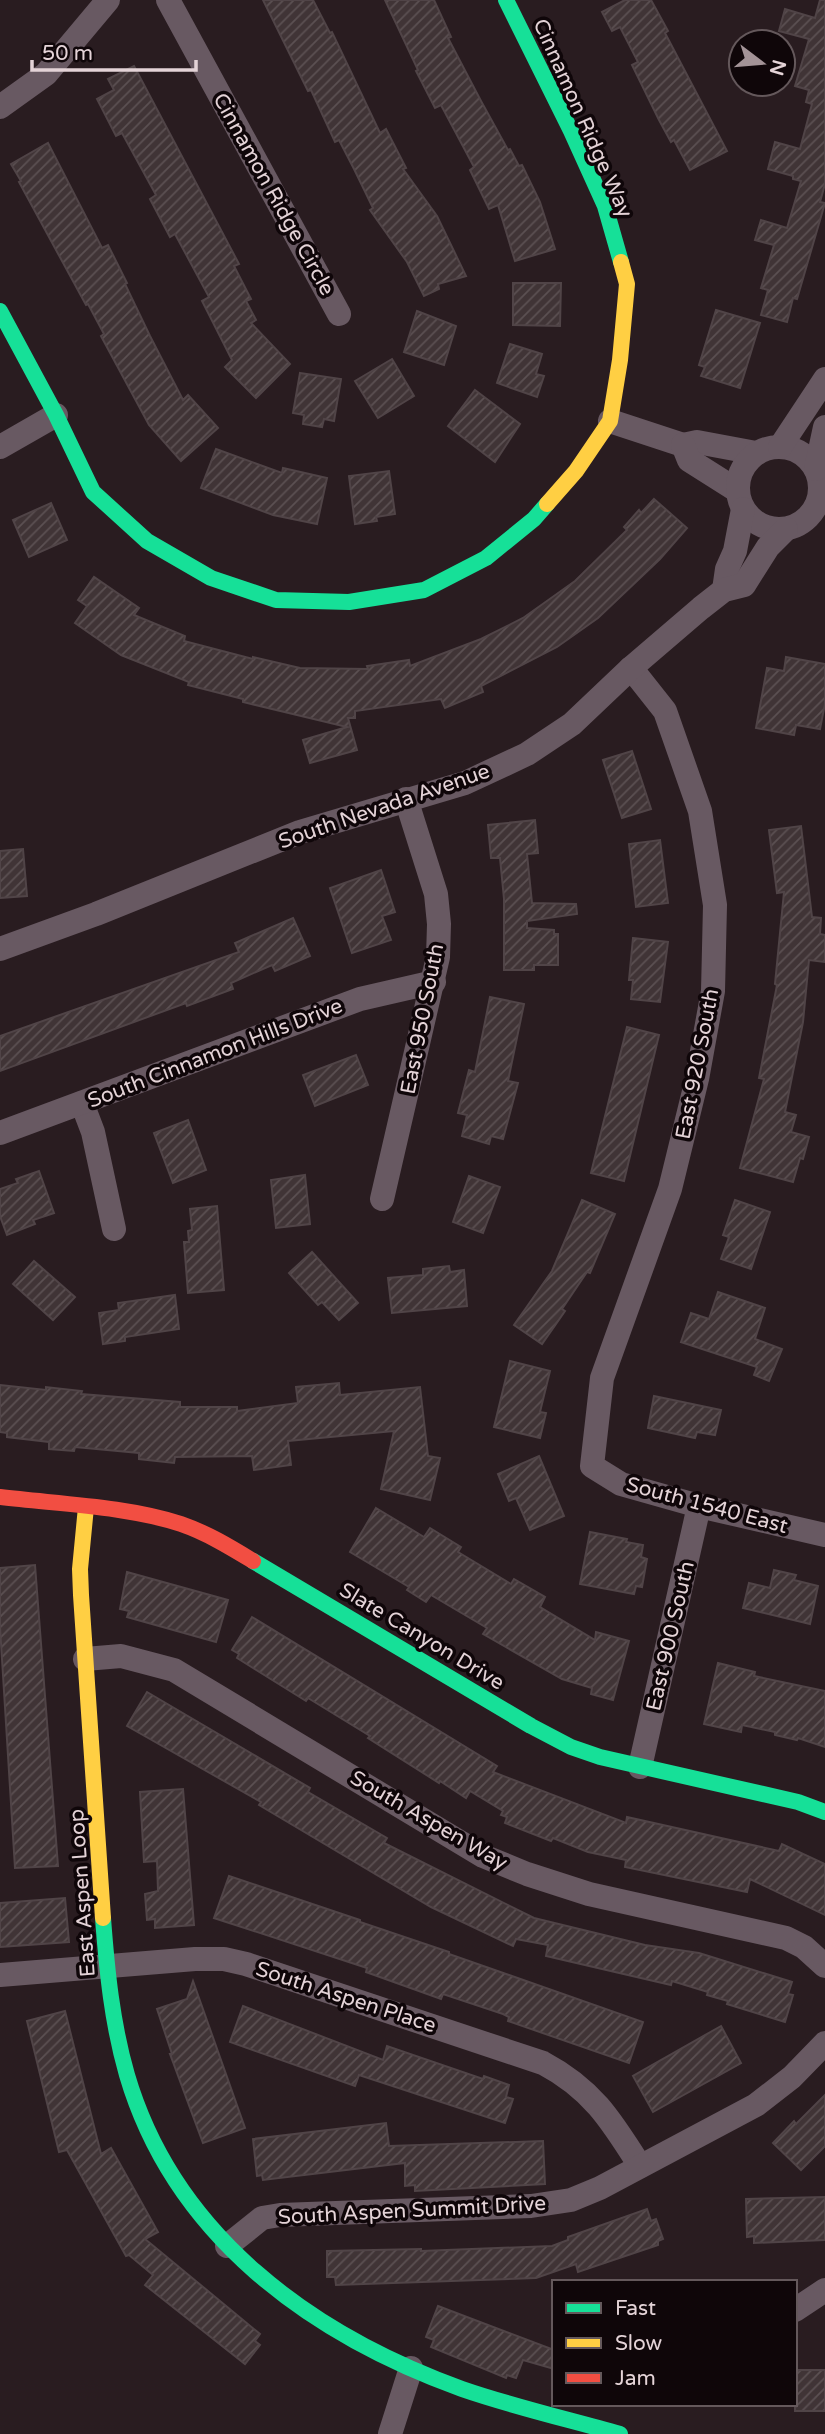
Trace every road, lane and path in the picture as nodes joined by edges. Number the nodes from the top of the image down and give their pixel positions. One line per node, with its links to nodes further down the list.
1 (108, 0): 4 (street)
2 (169, 0): 6 (street, Cinnamon Ridge Circle)
3 (506, 0): 9 (street, Cinnamon Ridge Way)
4 (0, 107)
5 (0, 311): 8 (street)
6 (340, 314)
7 (825, 379): 13 (street)
8 (56, 415): 9 (street); 12 (street)
9 (610, 421): 11 (street)
10 (825, 426): 15 (street)
11 (683, 445): 14 (street); 16 (street)
12 (0, 447)
13 (780, 447): 14 (street); 15 (street)
14 (757, 453): 16 (street)
15 (820, 477): 18 (street)
16 (740, 500): 18 (street); 19 (street)
17 (825, 526): 18 (street)
18 (792, 527): 19 (street, South Nevada Avenue)
19 (724, 590): 20 (street, South Nevada Avenue)
20 (631, 668): 21 (street, South Nevada Avenue); 28 (street, East 920 South)
21 (406, 799): 22 (street, South Nevada Avenue); 23 (street, East 950 South)
22 (0, 949)
23 (434, 982): 24 (street, South Cinnamon Hills Drive); 26 (street, East 950 South)
24 (82, 1103): 25 (street, South Cinnamon Hills Drive); 27 (street)
25 (0, 1133)
26 (382, 1199)
27 (114, 1228)
28 (592, 1466): 30 (street, South 1540 East)
29 (0, 1497): 31 (street, Slate Canyon Drive)
30 (699, 1506): 32 (street, South 1540 East); 34 (street, East 900 South)
31 (86, 1507): 33 (street, East Aspen Loop); 34 (street, Slate Canyon Drive)
32 (825, 1535)
33 (86, 1659): 36 (street, South Aspen Way); 37 (street, East Aspen Loop)
34 (640, 1767): 35 (street, Slate Canyon Drive)
35 (825, 1812)
36 (825, 1966)
37 (107, 1967): 38 (street, South Aspen Place); 40 (street, South Aspen Place); 41 (street, East Aspen Loop)
38 (0, 1975)
39 (825, 2043): 40 (street, South Aspen Summit Drive)
40 (640, 2166): 41 (street, South Aspen Summit Drive)
41 (227, 2246): 44 (street, East Aspen Loop)
42 (825, 2290): 43 (street)
43 (797, 2309)
44 (411, 2368): 45 (street); 46 (street, East Aspen Loop)
45 (390, 2434)
46 (620, 2434)

